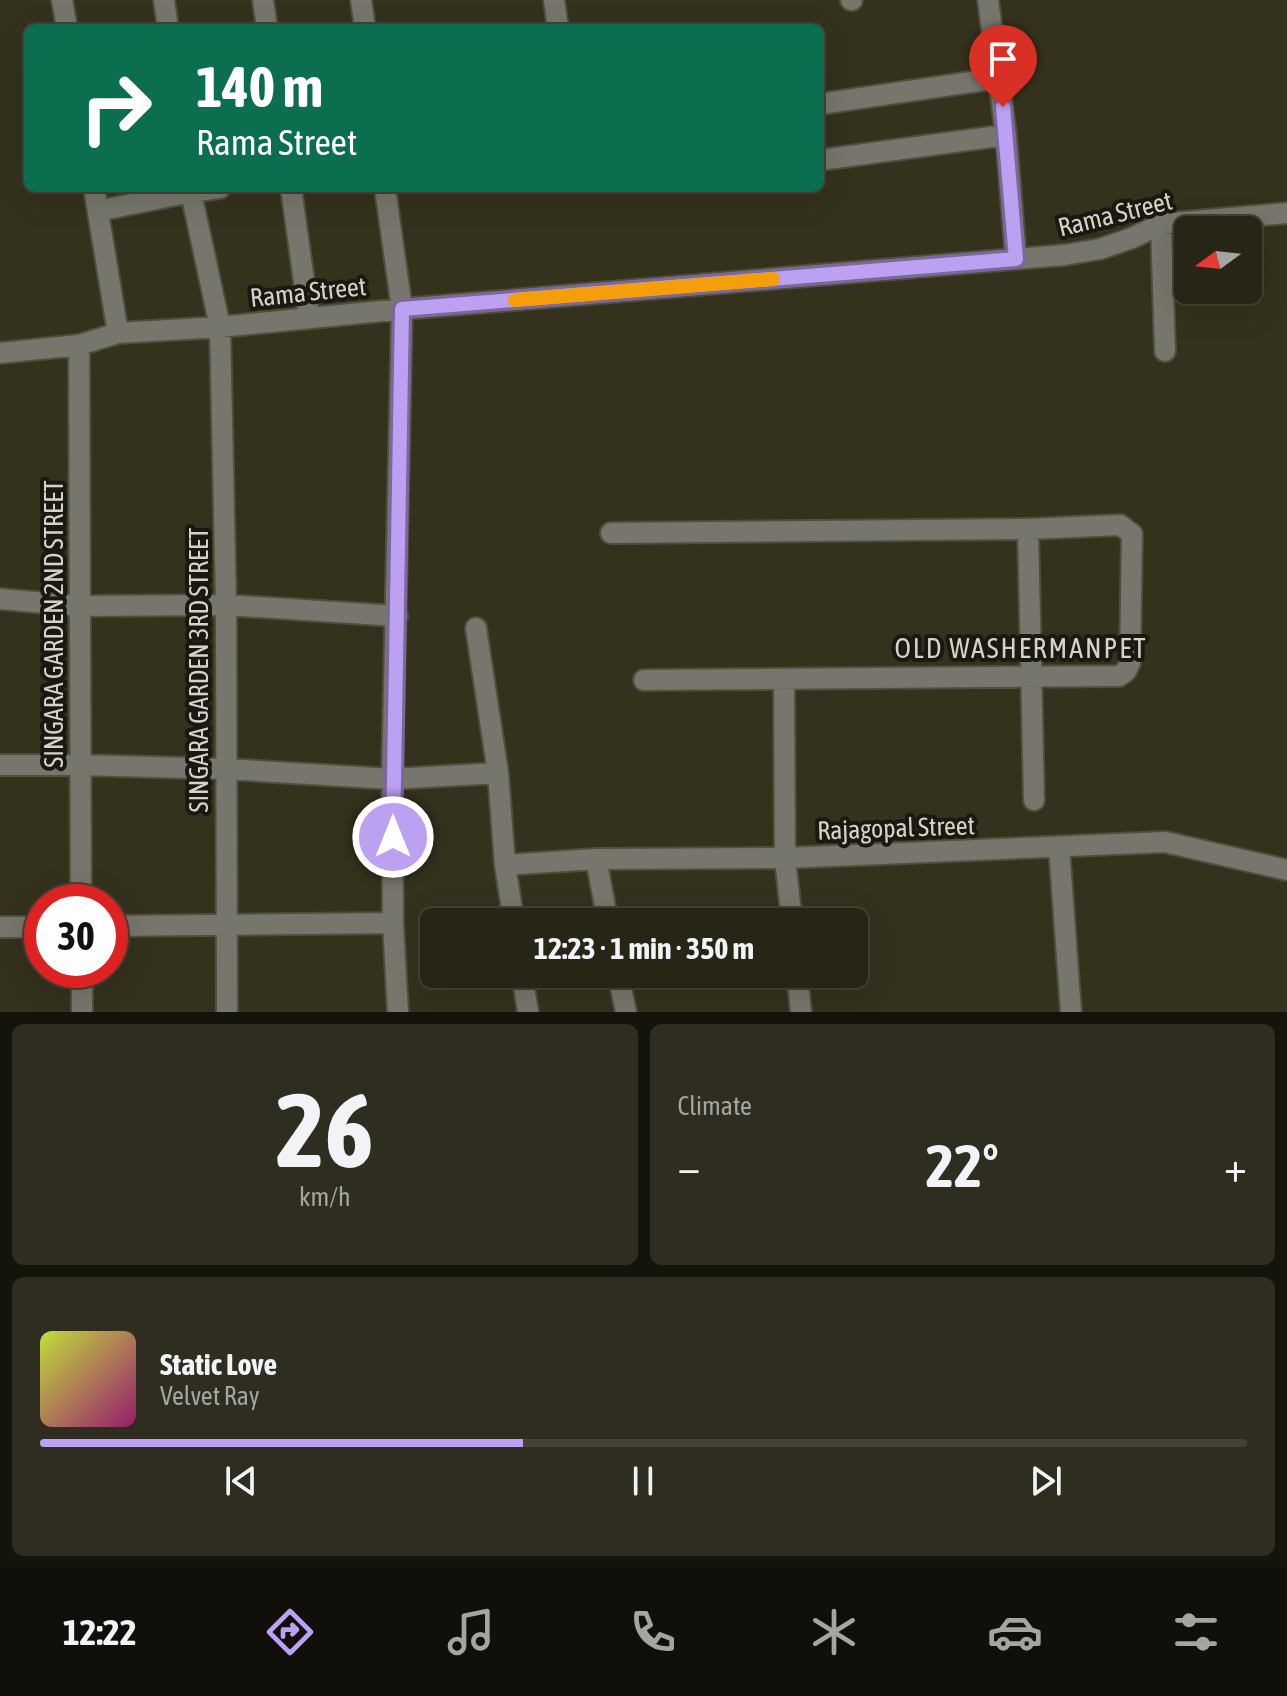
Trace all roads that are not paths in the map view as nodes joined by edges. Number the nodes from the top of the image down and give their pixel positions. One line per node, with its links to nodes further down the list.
1 (62, 0): 7 (street)
2 (164, 0): 8 (street)
3 (263, 0): 9 (street)
4 (361, 0): 10 (street)
5 (554, 0): 11 (street)
6 (988, 0): 12 (street)
7 (66, 24)
8 (167, 24)
9 (266, 24)
10 (364, 24)
11 (557, 24)
12 (999, 78): 13 (street); 14 (street)
13 (824, 103)
14 (1006, 135): 15 (street); 24 (street)
15 (824, 159)
16 (95, 192): 21 (street)
17 (181, 192): 21 (street)
18 (190, 192): 27 (street, SINGARA GARDEN 3RD STREET)
19 (292, 192): 26 (street)
20 (386, 192): 25 (street)
21 (98, 211): 28 (street)
22 (1287, 213): 23 (street, Rama Street)
23 (1161, 224): 24 (street, Rama Street); 30 (street)
24 (1016, 259): 25 (street, Rama Street)
25 (402, 309): 26 (street, Rama Street); 37 (street)
26 (309, 317): 27 (street, Rama Street)
27 (220, 327): 28 (street, Rama Street); 35 (street, SINGARA GARDEN 3RD STREET)
28 (118, 333): 29 (street, Rama Street)
29 (79, 345): 31 (street, Rama Street); 36 (street, SINGARA GARDEN 2ND STREET)
30 (1165, 351)
31 (0, 353)
32 (1028, 529): 33 (street); 39 (street); 39 (street)
33 (611, 533)
34 (0, 599): 36 (street)
35 (226, 605): 36 (street); 37 (street); 44 (street, SINGARA GARDEN 3RD STREET)
36 (80, 606): 43 (street, SINGARA GARDEN 2ND STREET)
37 (397, 616): 46 (street)
38 (476, 628): 45 (street)
39 (1030, 677): 40 (street); 47 (street)
40 (784, 679): 41 (street); 49 (street)
41 (644, 680)
42 (0, 765): 43 (street)
43 (81, 765): 44 (street); 53 (street, SINGARA GARDEN 2ND STREET)
44 (226, 769): 46 (street); 58 (street, SINGARA GARDEN 3RD STREET)
45 (498, 773): 46 (street); 51 (street)
46 (392, 779): 57 (street)
47 (1034, 800)
48 (1059, 847): 49 (street, Rajagopal Street); 52 (street, Rajagopal Street); 72 (street)
49 (785, 858): 50 (street, Rajagopal Street); 56 (street)
50 (596, 859): 51 (street, Rajagopal Street); 55 (street)
51 (505, 865): 54 (street)
52 (1287, 870)
53 (81, 884)
54 (512, 908)
55 (605, 908)
56 (790, 908)
57 (393, 923): 58 (street); 68 (street)
58 (227, 924): 59 (street); 67 (street, SINGARA GARDEN 3RD STREET)
59 (128, 926)
60 (0, 927): 61 (street)
61 (24, 927)
62 (82, 988): 66 (street)
63 (524, 988): 69 (street)
64 (621, 988): 70 (street)
65 (798, 988): 71 (street)
66 (82, 1012)
67 (227, 1012)
68 (398, 1012)
69 (528, 1012)
70 (626, 1012)
71 (801, 1012)
72 (1071, 1012)

